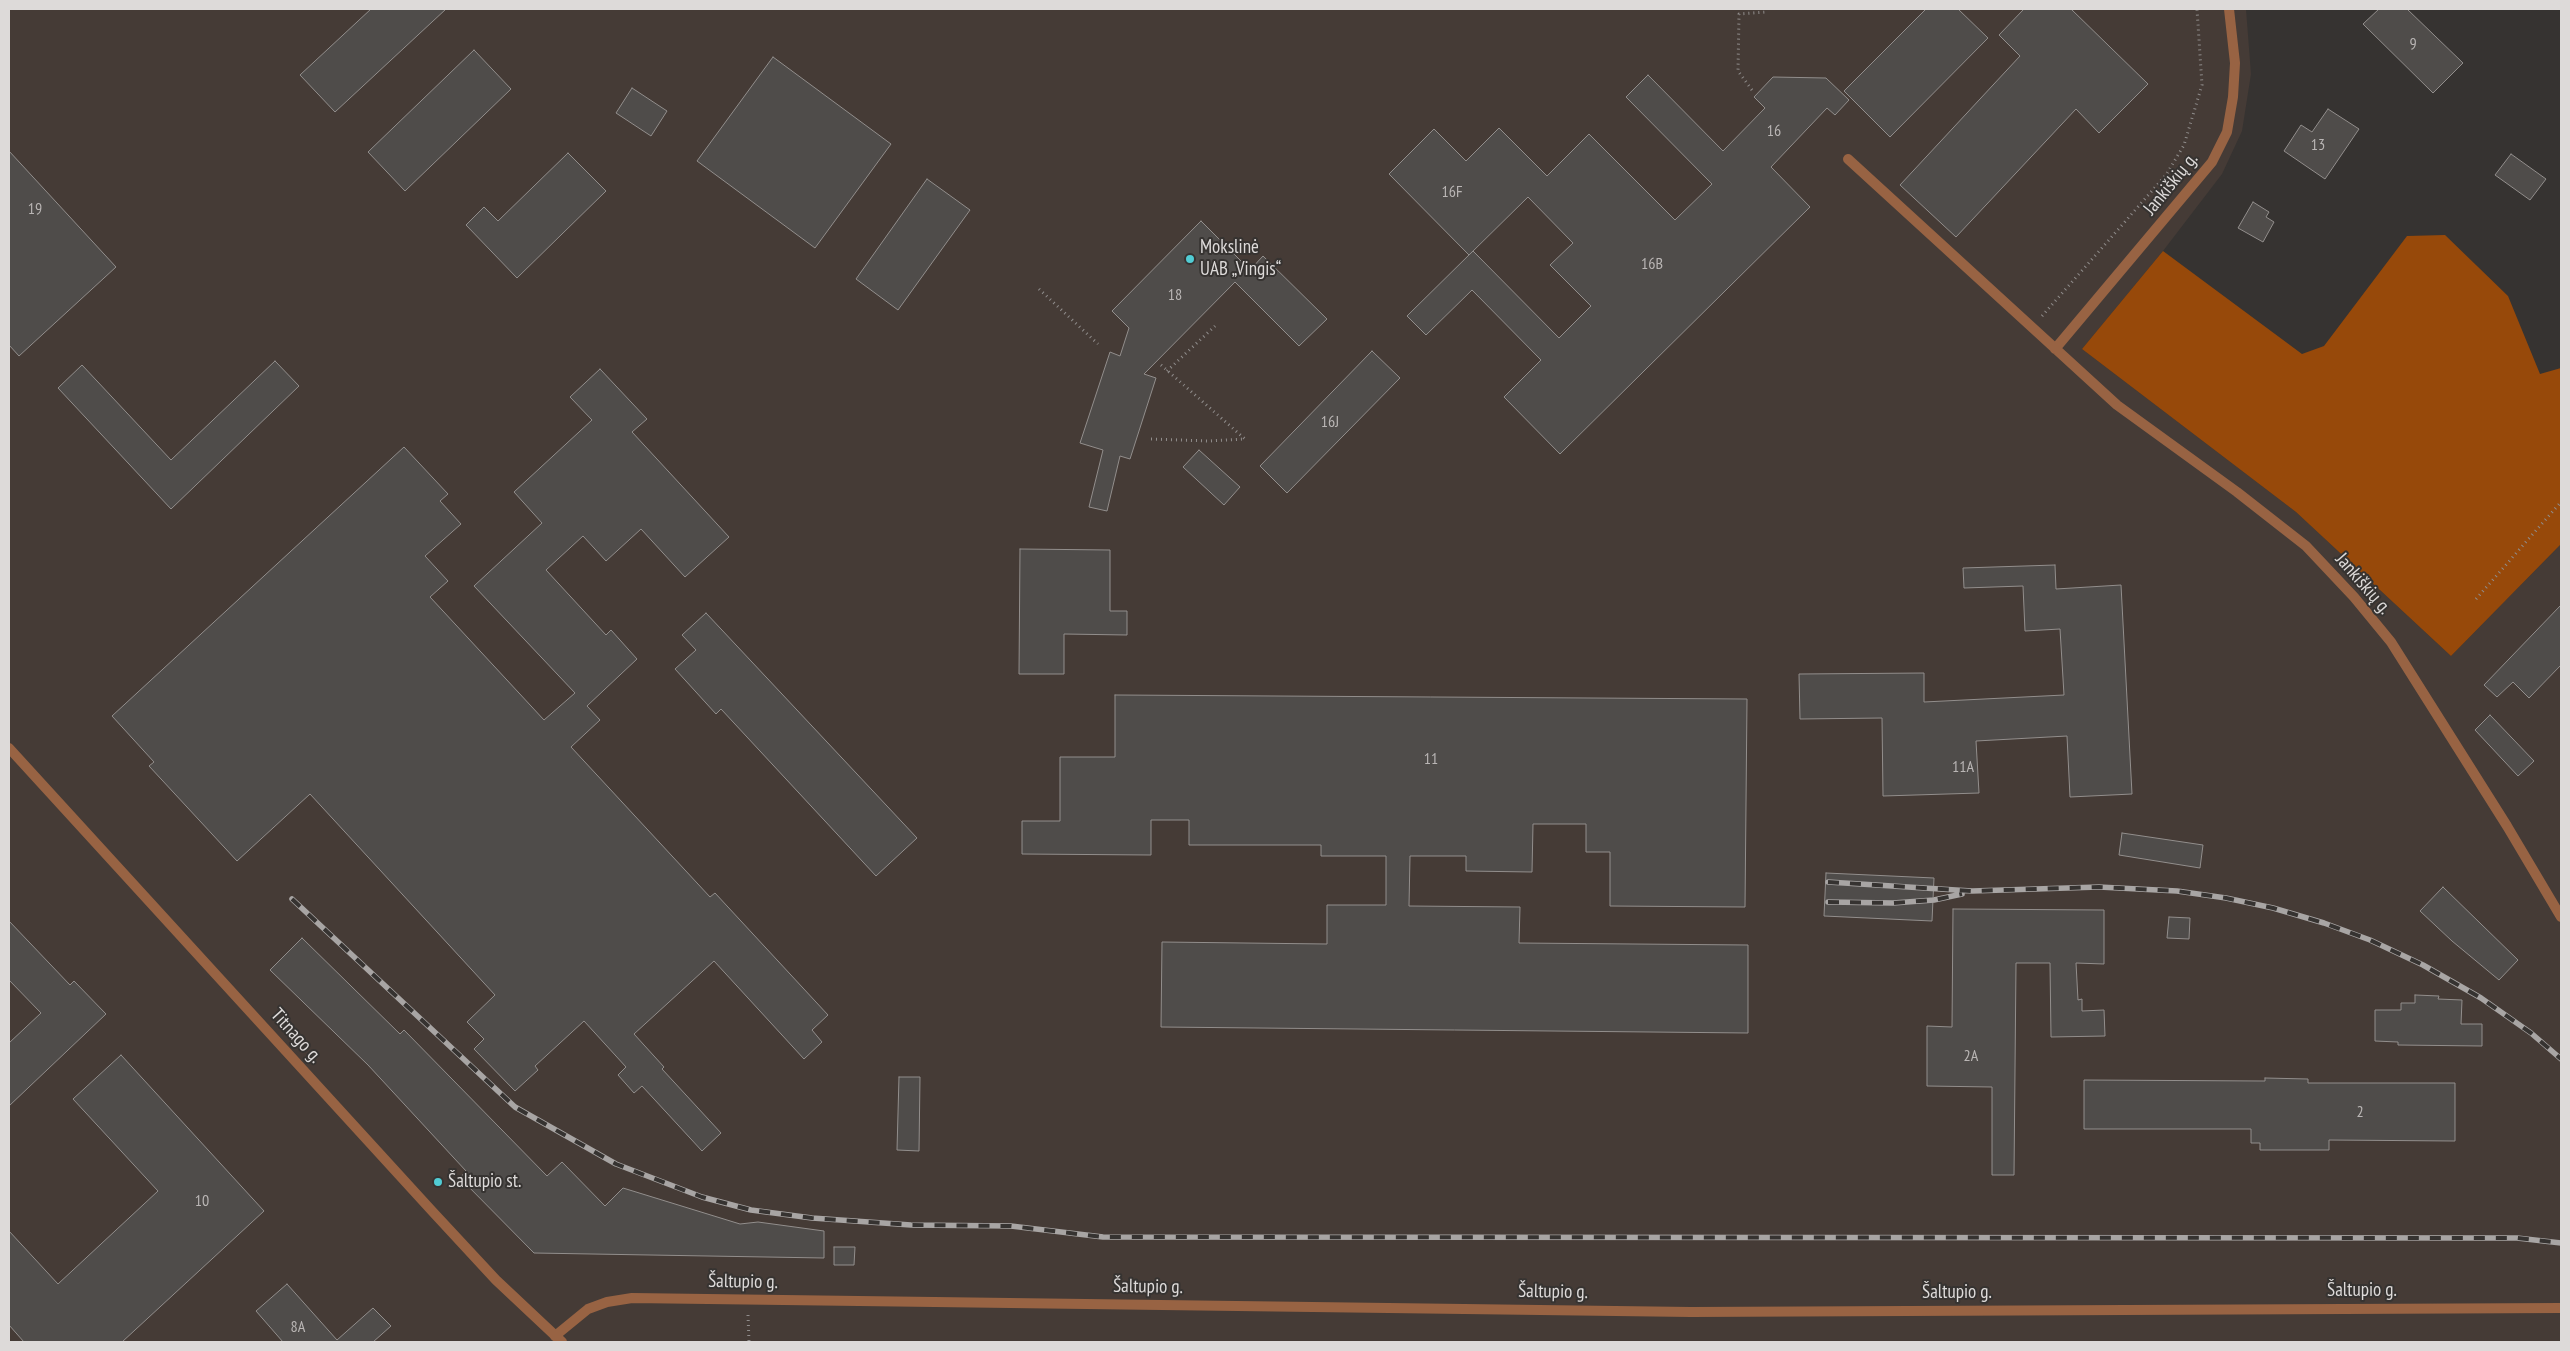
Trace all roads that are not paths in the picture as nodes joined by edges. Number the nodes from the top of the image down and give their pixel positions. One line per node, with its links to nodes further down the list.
1 (2229, 9): 3 (street, Jankiškių g.)
2 (1848, 159): 3 (street, Jankiškių g.)
3 (2055, 348): 5 (street, Jankiškių g.)
4 (9, 748): 7 (street, Titnago g.)
5 (2561, 917)
6 (2561, 1308): 7 (street, Šaltupio g.)
7 (559, 1339)

